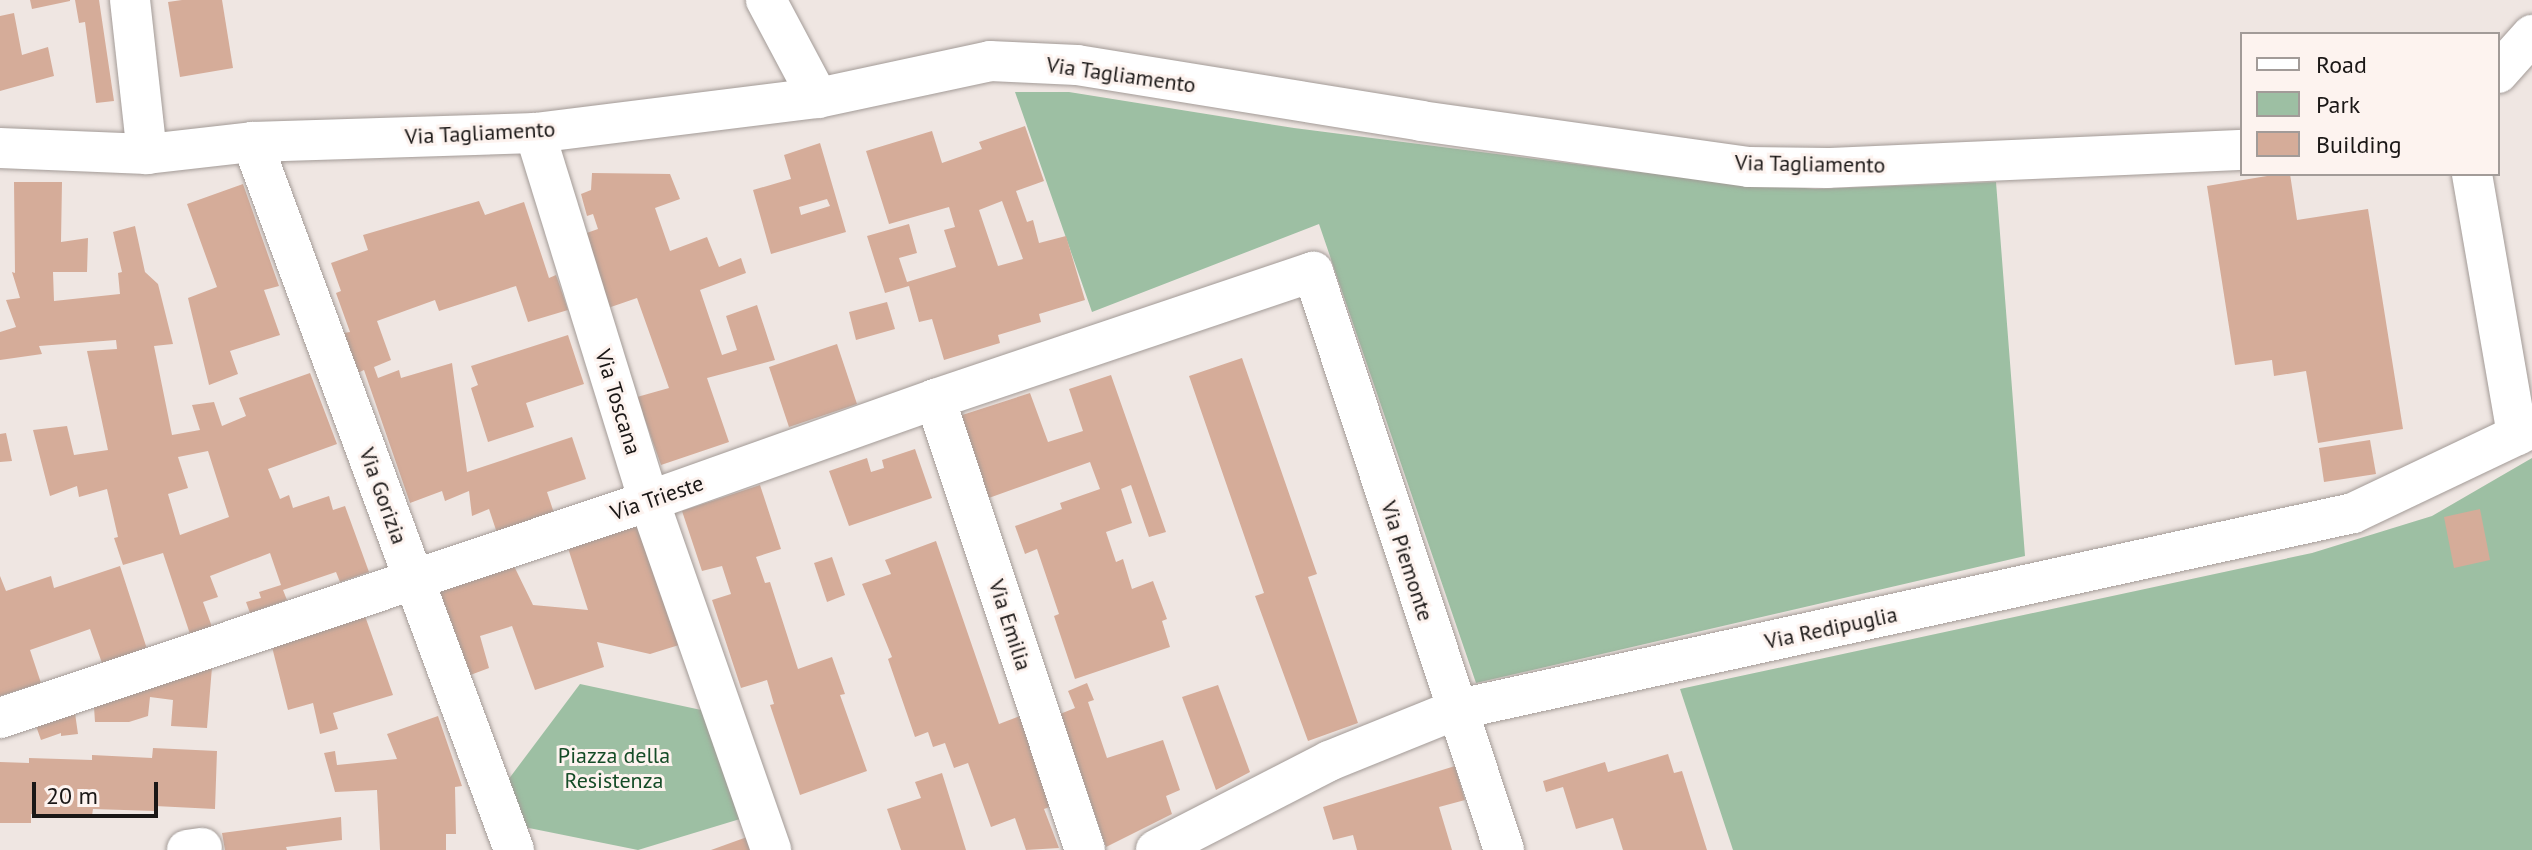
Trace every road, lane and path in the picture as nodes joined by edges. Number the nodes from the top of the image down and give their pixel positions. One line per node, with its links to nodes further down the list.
1 (130, 0): 10 (street)
2 (766, 0): 5 (street)
3 (2532, 35): 4 (street)
4 (2500, 71)
5 (818, 98): 6 (street, Via Tagliamento); 9 (street, Via Tagliamento)
6 (535, 133): 7 (street, Via Tagliamento); 15 (street, Via Toscana)
7 (252, 142): 10 (street, Via Tagliamento); 16 (street, Via Gorizia)
8 (0, 148): 10 (street, Via Tagliamento)
9 (2240, 150)
10 (147, 154)
11 (2472, 176): 14 (street)
12 (1313, 272): 13 (street, Via Trieste); 17 (street, Via Piemonte)
13 (935, 399): 15 (street, Via Trieste); 21 (street, Via Emilia)
14 (2524, 432): 17 (street, Via Redipuglia)
15 (649, 501): 16 (street, Via Trieste); 20 (street, Via Toscana)
16 (414, 581): 18 (street, Via Trieste); 19 (street, Via Gorizia)
17 (1455, 710): 22 (street, Via Redipuglia); 23 (street, Via Piemonte)
18 (0, 718)
19 (514, 850)
20 (771, 850)
21 (1085, 850)
22 (1156, 850)
23 (1504, 850)

